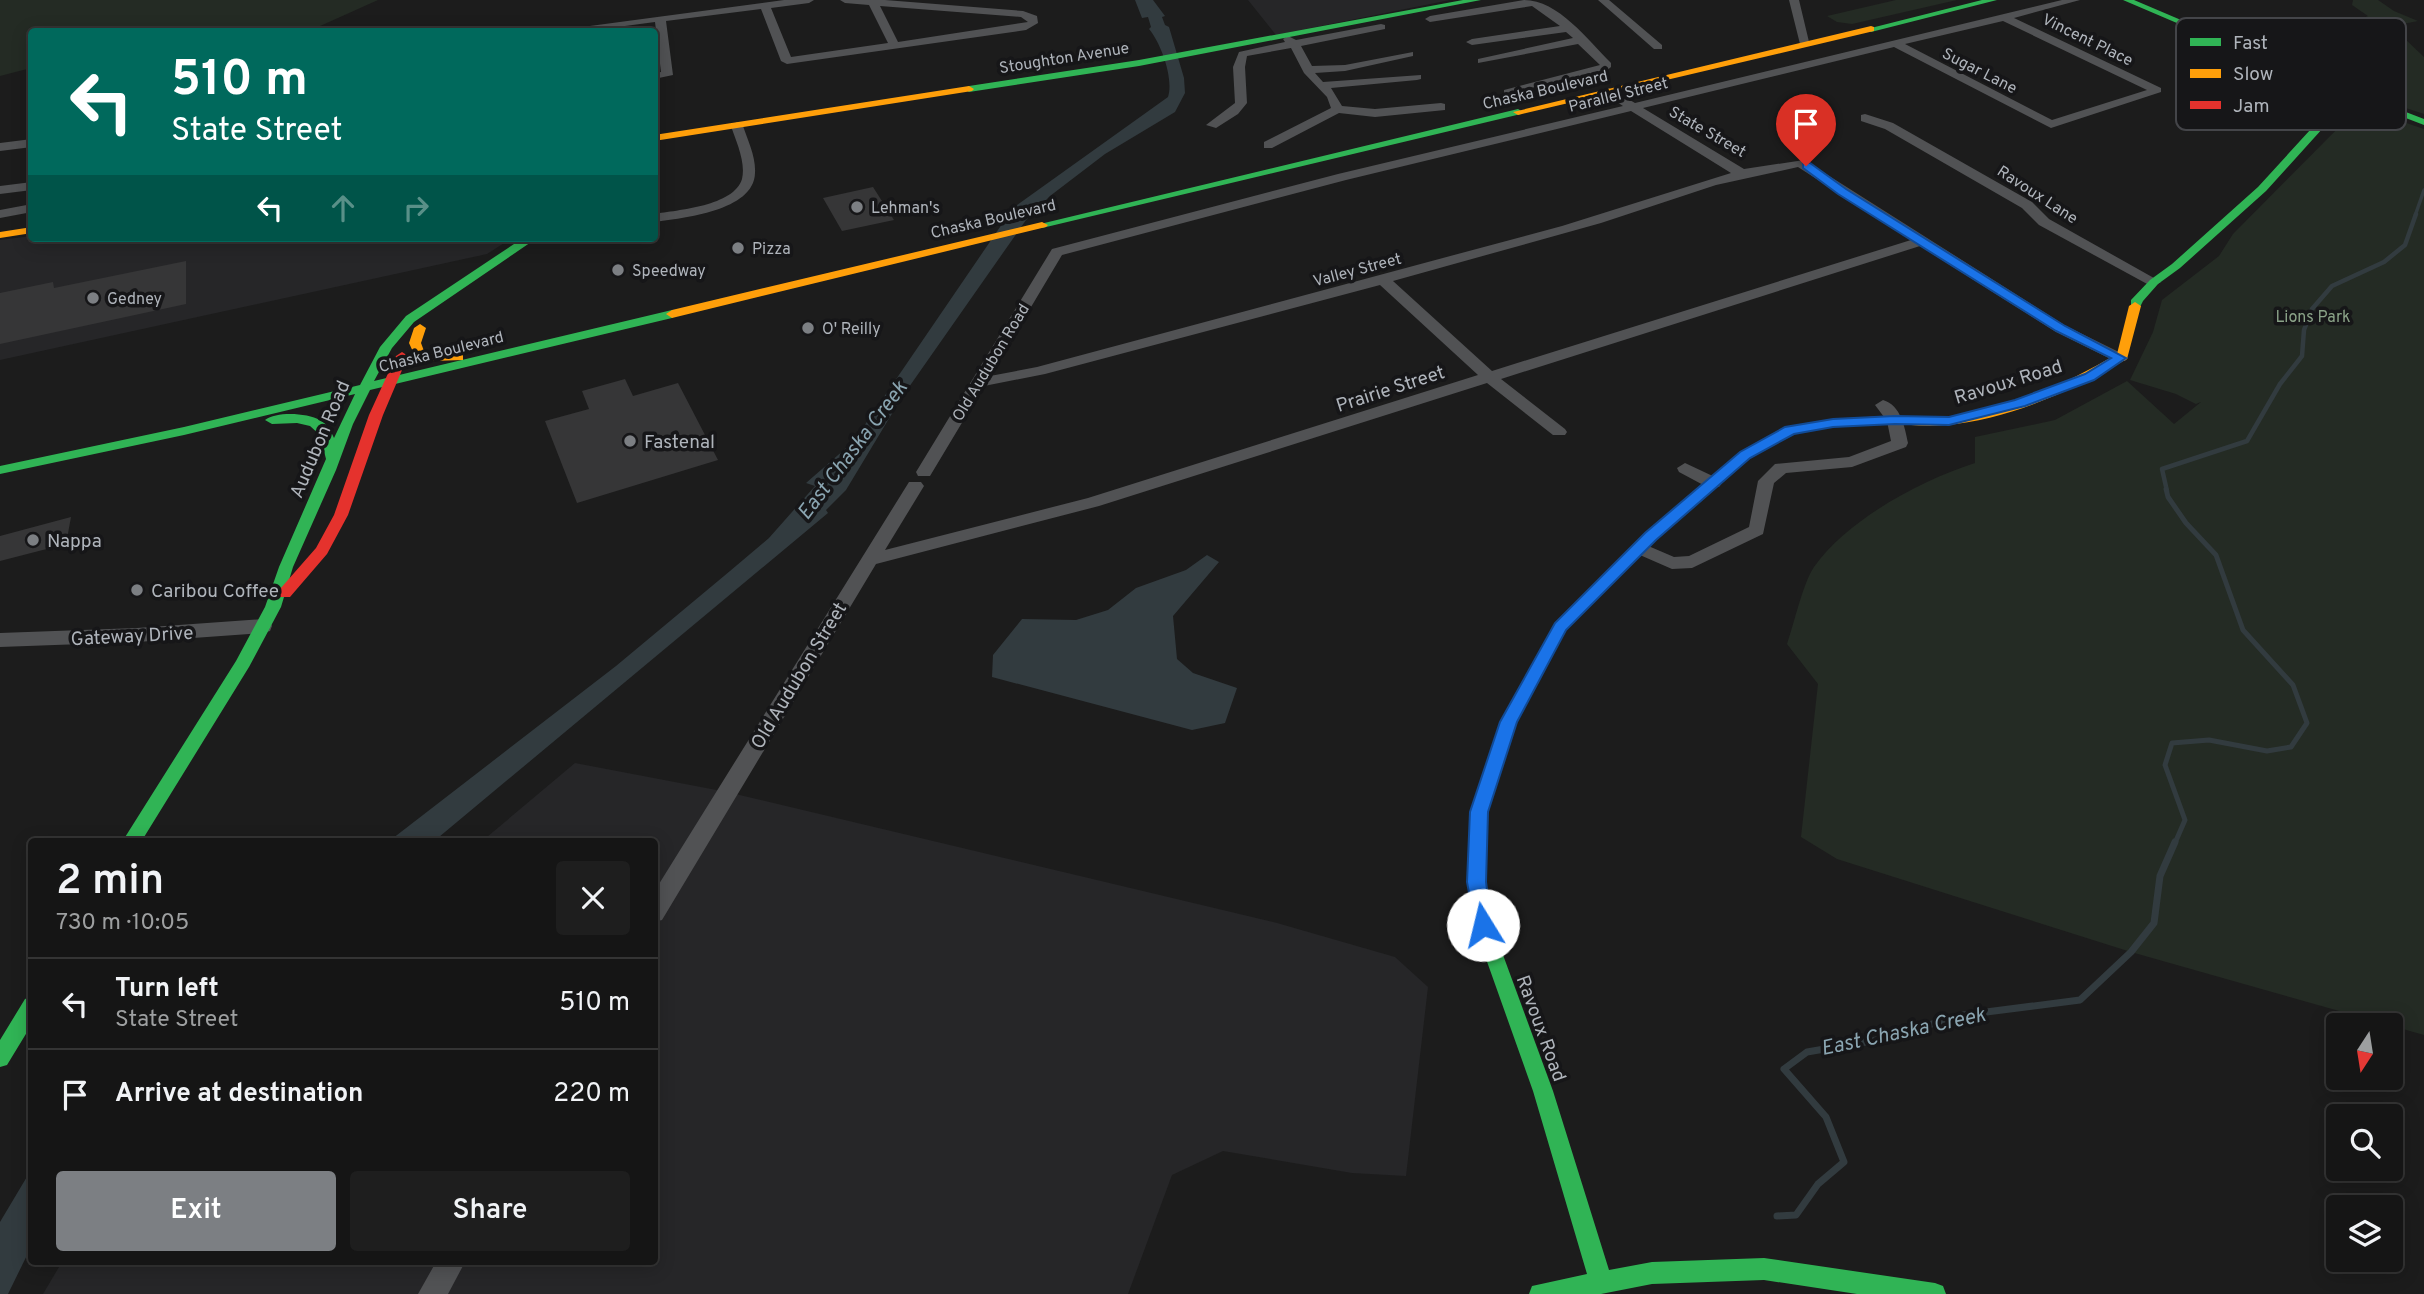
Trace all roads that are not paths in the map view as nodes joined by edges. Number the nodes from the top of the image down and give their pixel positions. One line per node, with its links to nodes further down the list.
1 (810, 0): 11 (street)
2 (845, 0): 9 (street)
3 (1478, 0): 19 (street, Stoughton Avenue)
4 (1603, 0): 25 (street)
5 (1794, 0): 23 (street)
6 (1993, 0): 23 (street, Chaska Boulevard)
7 (2075, 0): 12 (street, Parallel Street)
8 (2127, 0): 15 (street)
9 (873, 2): 24 (street); 24 (street)
10 (1531, 2): 14 (street); 18 (street)
11 (765, 5): 13 (street); 24 (street)
12 (2004, 17): 22 (street, Parallel Street); 40 (street, Vincent Place)
13 (660, 18): 17 (street); 29 (street)
14 (1430, 19)
15 (2176, 20)
16 (1381, 27): 19 (street)
17 (575, 28)
18 (1569, 28): 20 (street); 21 (street)
19 (1290, 40): 28 (street); 41 (street); 42 (street, Stoughton Avenue)
20 (1580, 40): 27 (street); 32 (street)
21 (1472, 42)
22 (1894, 43): 35 (street, Parallel Street); 40 (street, Sugar Lane)
23 (1806, 44): 33 (street, Chaska Boulevard)
24 (895, 46)
25 (1658, 47)
26 (1409, 54): 28 (street)
27 (1482, 61)
28 (1309, 70): 31 (street)
29 (658, 76)
30 (1417, 77): 31 (street)
31 (1324, 85): 36 (street)
32 (1508, 92)
33 (1609, 92): 35 (street, State Street); 64 (street, Chaska Boulevard)
34 (1441, 107): 36 (street)
35 (1634, 107): 48 (street, State Street); 58 (street, Parallel Street)
36 (1337, 109): 46 (street)
37 (2406, 116): 39 (street)
38 (1865, 118): 60 (street, Ravoux Lane)
39 (2424, 122)
40 (2052, 124)
41 (1212, 125)
42 (737, 126): 44 (street, Stoughton Avenue); 53 (street)
43 (2316, 130): 60 (street)
44 (658, 137)
45 (28, 144): 47 (street)
46 (1268, 145)
47 (0, 147)
48 (1740, 172): 56 (street, State Street); 59 (street, Valley Street)
49 (28, 186): 50 (street)
50 (0, 190)
51 (28, 209): 52 (street)
52 (0, 214)
53 (658, 217)
54 (28, 230): 55 (street)
55 (0, 234)
56 (1921, 241): 65 (street, State Street); 66 (street, Prairie Street)
57 (525, 242): 61 (street, Audubon Road)
58 (1057, 252): 68 (street, Old Audubon Road)
59 (1383, 280): 62 (street); 68 (street, Valley Street)
60 (2154, 282): 65 (street)
61 (432, 305): 63 (street, Audubon Road); 69 (street, Audubon Road)
62 (1434, 327): 66 (street)
63 (420, 328): 64 (street); 67 (street, Audubon Road)
64 (557, 341): 67 (street, Chaska Boulevard)
65 (2120, 358): 71 (street, Ravoux Road)
66 (1489, 377): 72 (street); 79 (street, Prairie Street)
67 (390, 381): 69 (street, Chaska Boulevard); 80 (street, Audubon Road)
68 (979, 382): 79 (street, Old Audubon Road)
69 (363, 388): 73 (street, Chaska Boulevard); 74 (street, Audubon Road)
70 (1883, 405): 71 (street)
71 (1895, 420): 77 (street, Ravoux Road); 78 (street)
72 (1559, 432)
73 (136, 441): 74 (street); 76 (street, Chaska Boulevard)
74 (333, 460): 80 (street, Audubon Road)
75 (1685, 468): 77 (street)
76 (0, 470)
77 (1713, 483): 78 (street, Ravoux Road)
78 (1639, 548): 88 (street, Ravoux Road)
79 (869, 560): 84 (street, Old Audubon Street)
80 (273, 607): 81 (street, Audubon Road)
81 (263, 626): 82 (street, Gateway Drive); 83 (street, Audubon Road)
82 (0, 639)
83 (133, 838)
84 (658, 906)
85 (28, 1012): 86 (street)
86 (0, 1058)
87 (449, 1265): 89 (street)
88 (1601, 1282): 90 (street); 91 (street)
89 (432, 1294)
90 (1540, 1294)
91 (1935, 1294)

